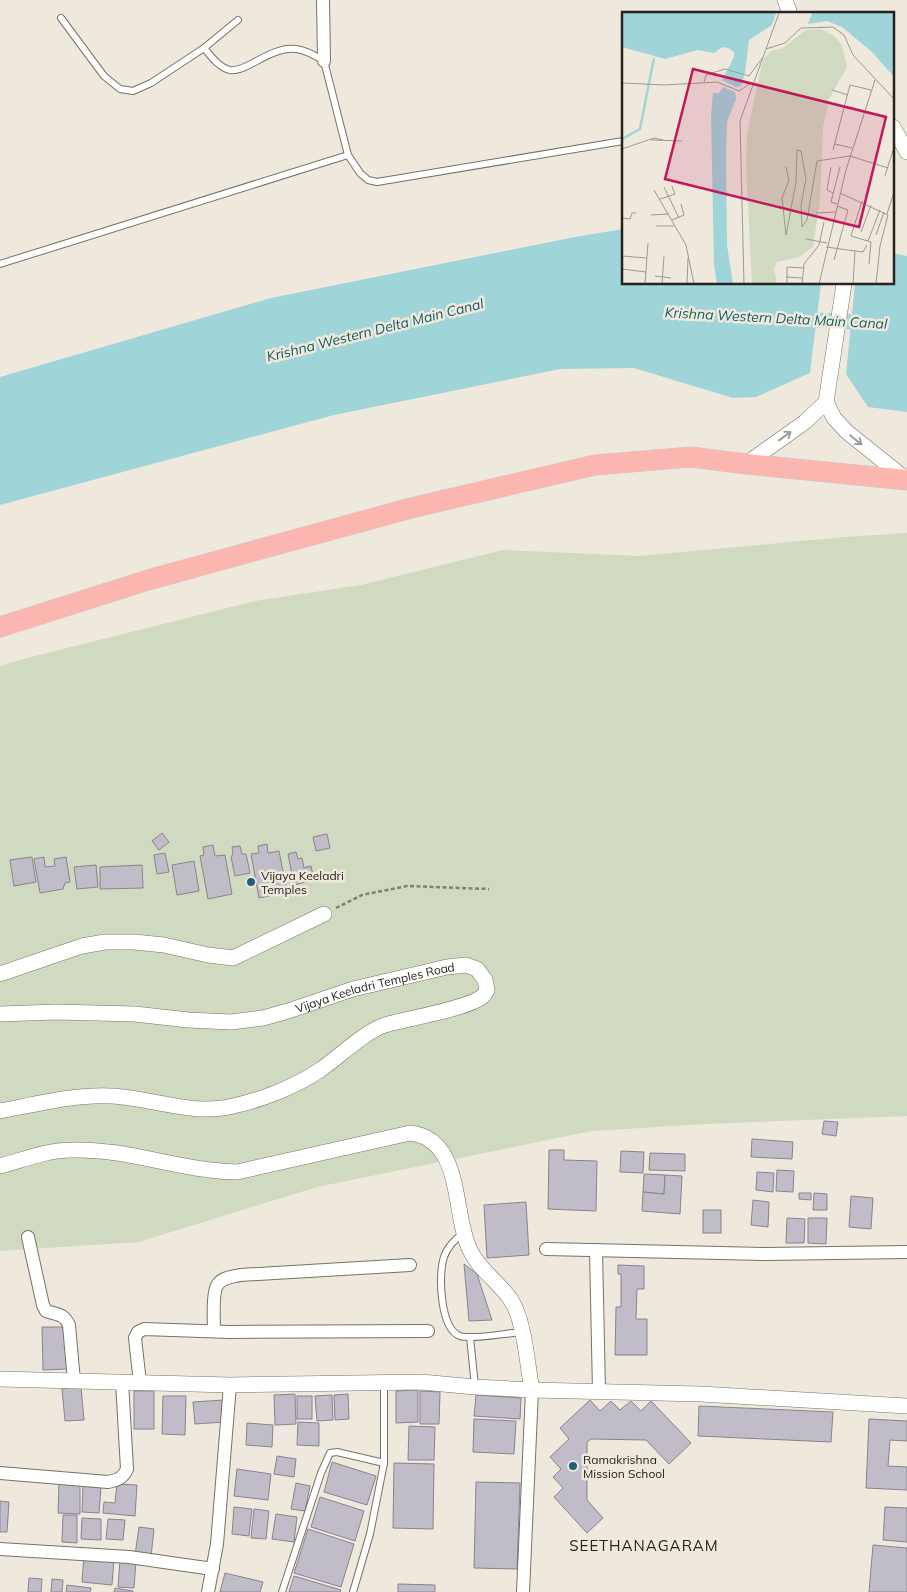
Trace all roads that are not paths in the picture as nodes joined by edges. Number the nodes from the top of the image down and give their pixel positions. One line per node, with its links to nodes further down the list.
1 (324, 0): 7 (street)
2 (785, 0): 3 (street)
3 (789, 12)
4 (60, 18): 6 (lane)
5 (238, 20): 6 (lane)
6 (204, 48): 7 (lane)
7 (324, 61): 11 (lane)
8 (894, 129): 10 (street)
9 (622, 141): 11 (lane)
10 (907, 152)
11 (348, 155): 12 (lane)
12 (0, 264)
13 (844, 285): 14 (street)
14 (827, 396): 15 (street, one-way to 14); 16 (street, one-way to 16)
15 (746, 464): 16 (main road); 17 (main road)
16 (907, 480)
17 (0, 628)
18 (324, 914): 19 (street)
19 (0, 974)
20 (0, 1014): 21 (street, Vijaya Keeladri Temples Road)
21 (0, 1112)
22 (0, 1166): 23 (street)
23 (463, 1233): 31 (street); 32 (lane)
24 (28, 1237): 34 (street)
25 (546, 1249): 26 (street)
26 (596, 1250): 27 (street); 41 (street)
27 (907, 1252)
28 (410, 1266): 29 (street)
29 (214, 1331): 30 (street); 36 (street)
30 (428, 1331)
31 (522, 1332): 32 (lane); 40 (street)
32 (470, 1337): 39 (lane)
33 (0, 1379): 34 (street)
34 (74, 1381): 35 (street)
35 (122, 1382): 36 (street); 44 (street)
36 (140, 1383): 38 (street)
37 (384, 1383): 38 (street); 39 (street); 43 (lane)
38 (230, 1385): 46 (street)
39 (475, 1387): 40 (street)
40 (532, 1390): 41 (street); 50 (street)
41 (599, 1391): 42 (street)
42 (907, 1406)
43 (384, 1463): 48 (lane); 49 (lane)
44 (0, 1473)
45 (0, 1549): 46 (street)
46 (212, 1569): 47 (street)
47 (208, 1592)
48 (282, 1592)
49 (353, 1592)
50 (523, 1592)

